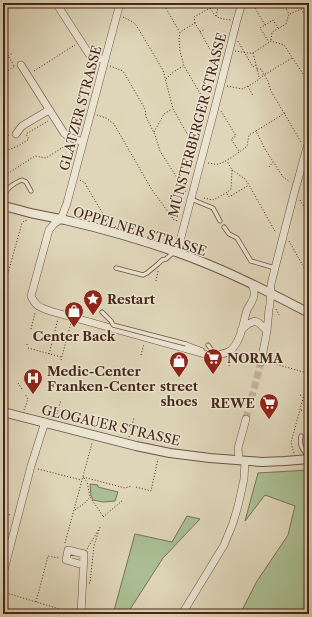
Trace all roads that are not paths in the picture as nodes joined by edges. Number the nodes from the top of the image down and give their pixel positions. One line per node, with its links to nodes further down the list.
1 (56, 3): 4 (street)
2 (120, 3): 4 (street, GLATZER STRASSE)
3 (242, 3): 12 (street, MÜNSTERBERGER STRASSE)
4 (104, 62): 9 (street, GLATZER STRASSE)
5 (22, 65): 6 (street)
6 (49, 110): 7 (street); 9 (street)
7 (16, 134)
8 (309, 140): 19 (street)
9 (83, 142): 14 (street, GLATZER STRASSE)
10 (31, 191): 11 (lane)
11 (3, 196)
12 (190, 199): 15 (lane); 17 (street, MÜNSTERBERGER STRASSE)
13 (3, 206): 14 (street, OPPELNER STRASSE)
14 (60, 219): 17 (street, OPPELNER STRASSE); 25 (street, GLATZER STRASSE)
15 (220, 221)
16 (224, 227): 19 (lane)
17 (178, 253): 18 (lane); 20 (street, OPPELNER STRASSE)
18 (116, 268)
19 (276, 268): 21 (street)
20 (252, 284): 21 (street, OPPELNER STRASSE); 26 (street)
21 (271, 293): 23 (street, OPPELNER STRASSE); 27 (street)
22 (102, 312): 25 (lane)
23 (309, 313)
24 (116, 322): 25 (lane)
25 (108, 324): 29 (street, GLATZER STRASSE); 29 (lane, bridge)
26 (241, 331): 27 (street); 30 (street)
27 (267, 331): 31 (street)
28 (208, 345): 30 (lane)
29 (208, 355): 30 (street, GLATZER STRASSE)
30 (218, 355)
31 (261, 362)
32 (3, 412): 34 (street, GLOGAUER STRASSE)
33 (246, 419): 37 (street)
34 (45, 422): 37 (street, GLOGAUER STRASSE); 39 (street)
35 (301, 436): 36 (lane)
36 (309, 457): 37 (street, GLOGAUER STRASSE)
37 (242, 460): 41 (street)
38 (83, 565): 38 (street); 40 (street)
39 (3, 574)
40 (81, 614)
41 (182, 614)

